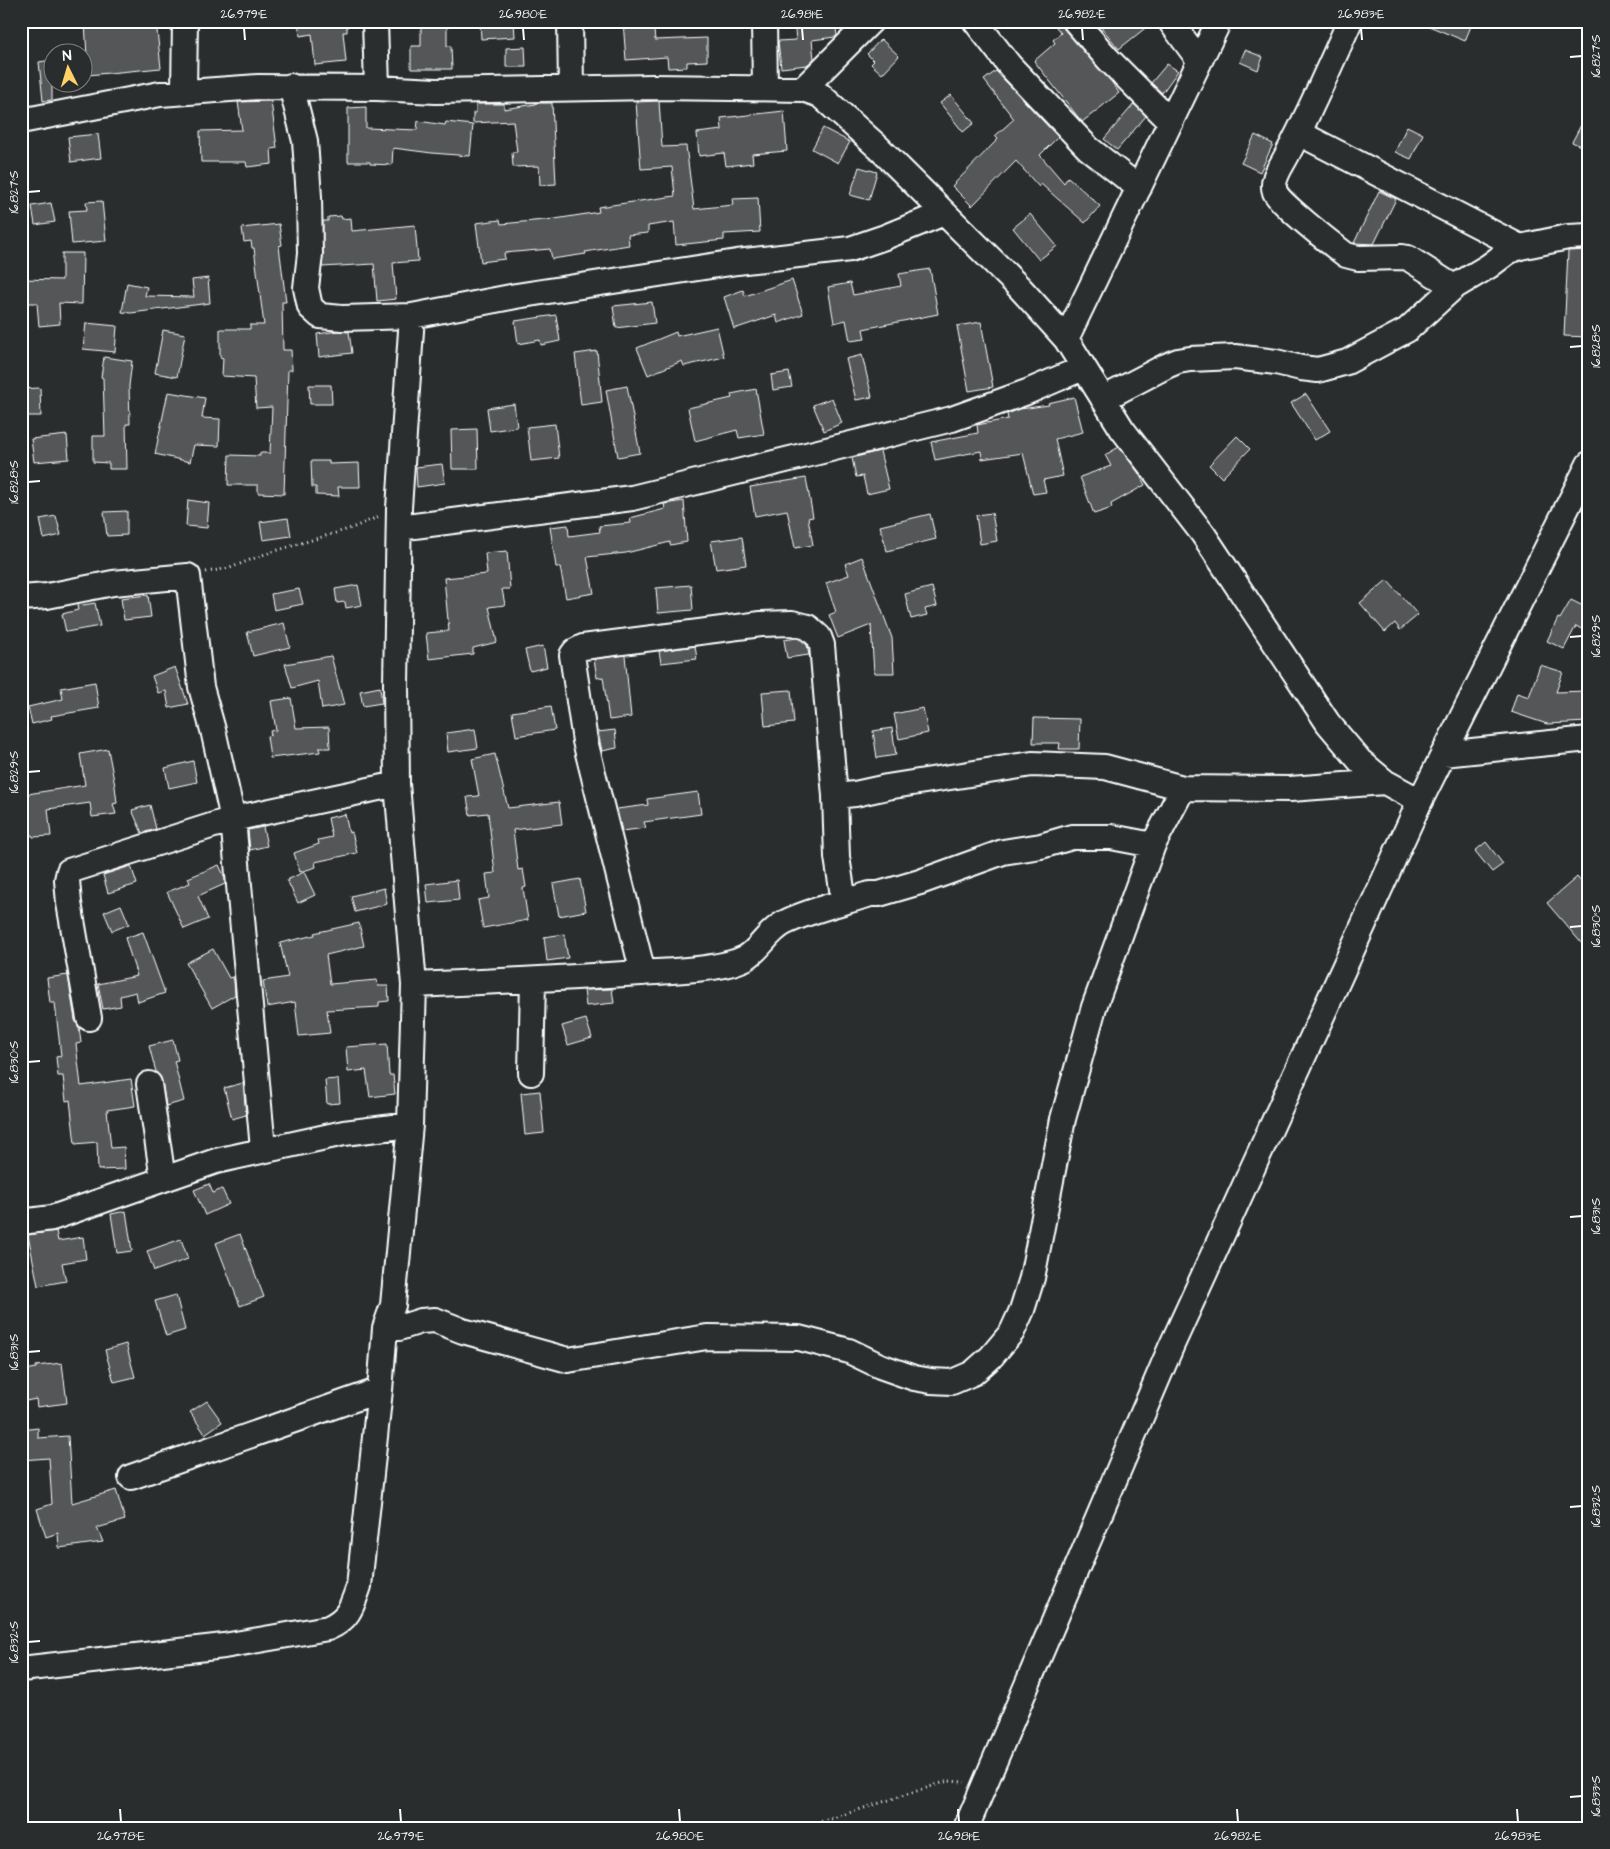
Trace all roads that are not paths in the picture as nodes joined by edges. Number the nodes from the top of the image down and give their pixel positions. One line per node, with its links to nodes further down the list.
1 (185, 21): 17 (street)
2 (375, 21): 13 (street)
3 (570, 21): 14 (street)
4 (764, 21): 15 (street)
5 (871, 21): 16 (street)
6 (974, 21): 21 (street)
7 (1075, 21): 19 (street)
8 (1170, 21): 11 (street)
9 (1218, 21): 11 (street)
10 (1350, 21): 20 (street)
11 (1199, 60): 19 (street)
12 (291, 86): 13 (street); 17 (street); 26 (street)
13 (377, 88): 14 (street)
14 (571, 88): 15 (street)
15 (765, 88): 16 (street)
16 (803, 89): 22 (street)
17 (184, 91): 18 (street)
18 (21, 121)
19 (1170, 122): 21 (street)
20 (1299, 133): 24 (street); 25 (street)
21 (1139, 188): 27 (street)
22 (944, 212): 26 (street); 27 (street)
23 (1589, 236): 24 (street)
24 (1520, 246): 25 (street)
25 (1454, 287): 29 (street)
26 (412, 316): 31 (street)
27 (1066, 339): 28 (street)
28 (1083, 368): 29 (street); 31 (street)
29 (1103, 399): 35 (street)
30 (1589, 464): 34 (street)
31 (399, 518): 36 (street)
32 (21, 598): 40 (street)
33 (1589, 739): 34 (street)
34 (1443, 754): 39 (street)
35 (1385, 782): 37 (street); 39 (street)
36 (397, 784): 40 (street); 45 (street)
37 (1183, 788): 38 (street); 41 (street)
38 (835, 796): 42 (street); 43 (street)
39 (1420, 801): 57 (street)
40 (233, 819): 46 (street); 50 (street)
41 (1153, 845): 42 (street); 53 (street)
42 (844, 902): 43 (street)
43 (643, 973): 44 (street)
44 (533, 981): 45 (street); 47 (street)
45 (414, 985): 49 (street)
46 (89, 1018)
47 (531, 1073)
48 (149, 1084): 51 (street)
49 (410, 1125): 50 (street); 53 (street)
50 (263, 1149): 51 (street)
51 (163, 1179): 52 (street)
52 (21, 1222)
53 (385, 1328): 54 (street)
54 (380, 1390): 55 (street); 56 (street)
55 (131, 1477)
56 (21, 1669)
57 (966, 1828)

